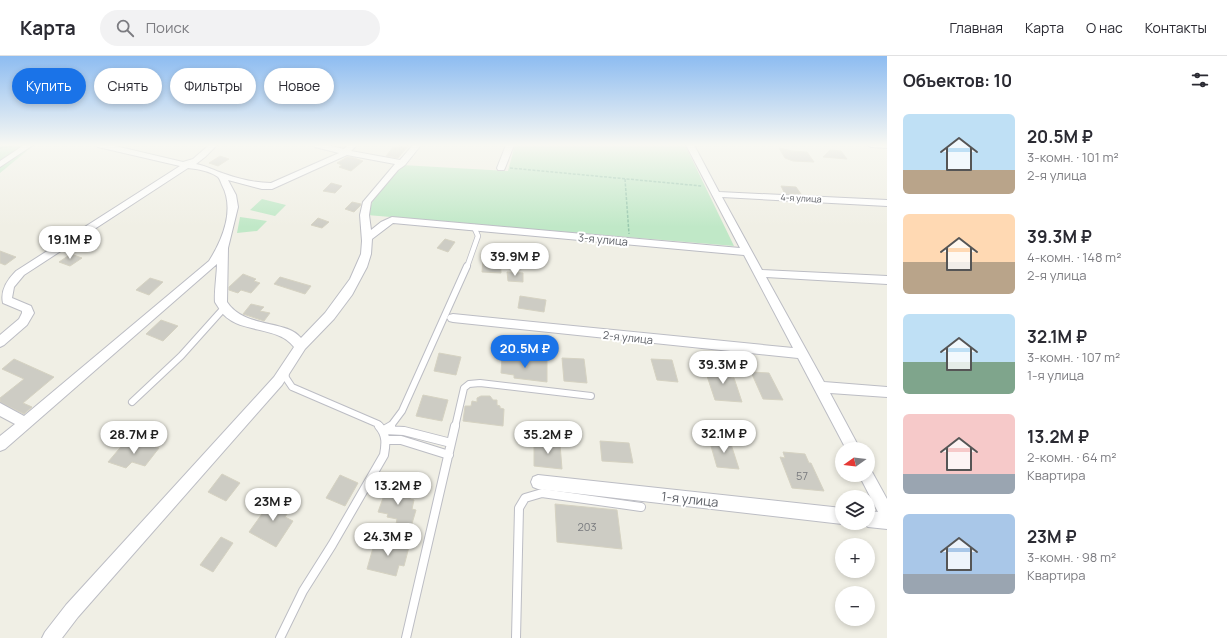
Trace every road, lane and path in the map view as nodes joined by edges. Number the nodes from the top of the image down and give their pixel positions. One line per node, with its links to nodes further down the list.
1 (176, 172): 21 (street)
2 (214, 172): 7 (street)
3 (302, 172): 7 (street)
4 (392, 172): 14 (street)
5 (548, 172): 8 (path)
6 (704, 172): 10 (street)
7 (222, 176): 15 (street)
8 (625, 179): 9 (path); 13 (path)
9 (702, 186)
10 (716, 194): 11 (street, 4-я улица); 16 (street)
11 (887, 202)
12 (474, 227): 14 (street, 3-я улица); 16 (street, 3-я улица); 31 (lane)
13 (629, 235)
14 (368, 238): 22 (street)
15 (223, 248): 19 (street); 30 (street)
16 (748, 252): 17 (street)
17 (760, 273): 18 (street); 23 (street)
18 (887, 280)
19 (224, 308): 22 (street); 28 (lane)
20 (453, 318): 23 (street, 2-я улица)
21 (0, 342)
22 (300, 346): 24 (street)
23 (802, 354): 25 (street)
24 (285, 371): 31 (lane); 44 (street)
25 (820, 387): 26 (street); 33 (street)
26 (887, 392)
27 (591, 396): 34 (lane)
28 (132, 402)
29 (0, 409): 30 (street)
30 (25, 423): 35 (street)
31 (384, 430): 32 (lane); 34 (lane)
32 (387, 440): 36 (lane); 45 (lane)
33 (849, 442)
34 (451, 443): 36 (lane)
35 (0, 444)
36 (448, 455): 46 (lane)
37 (538, 482): 41 (street, 1-я улица)
38 (870, 482): 40 (street)
39 (641, 507): 47 (lane)
40 (887, 514)
41 (835, 515)
42 (875, 520): 43 (street)
43 (887, 521)
44 (51, 638)
45 (280, 638)
46 (406, 638)
47 (516, 638)

